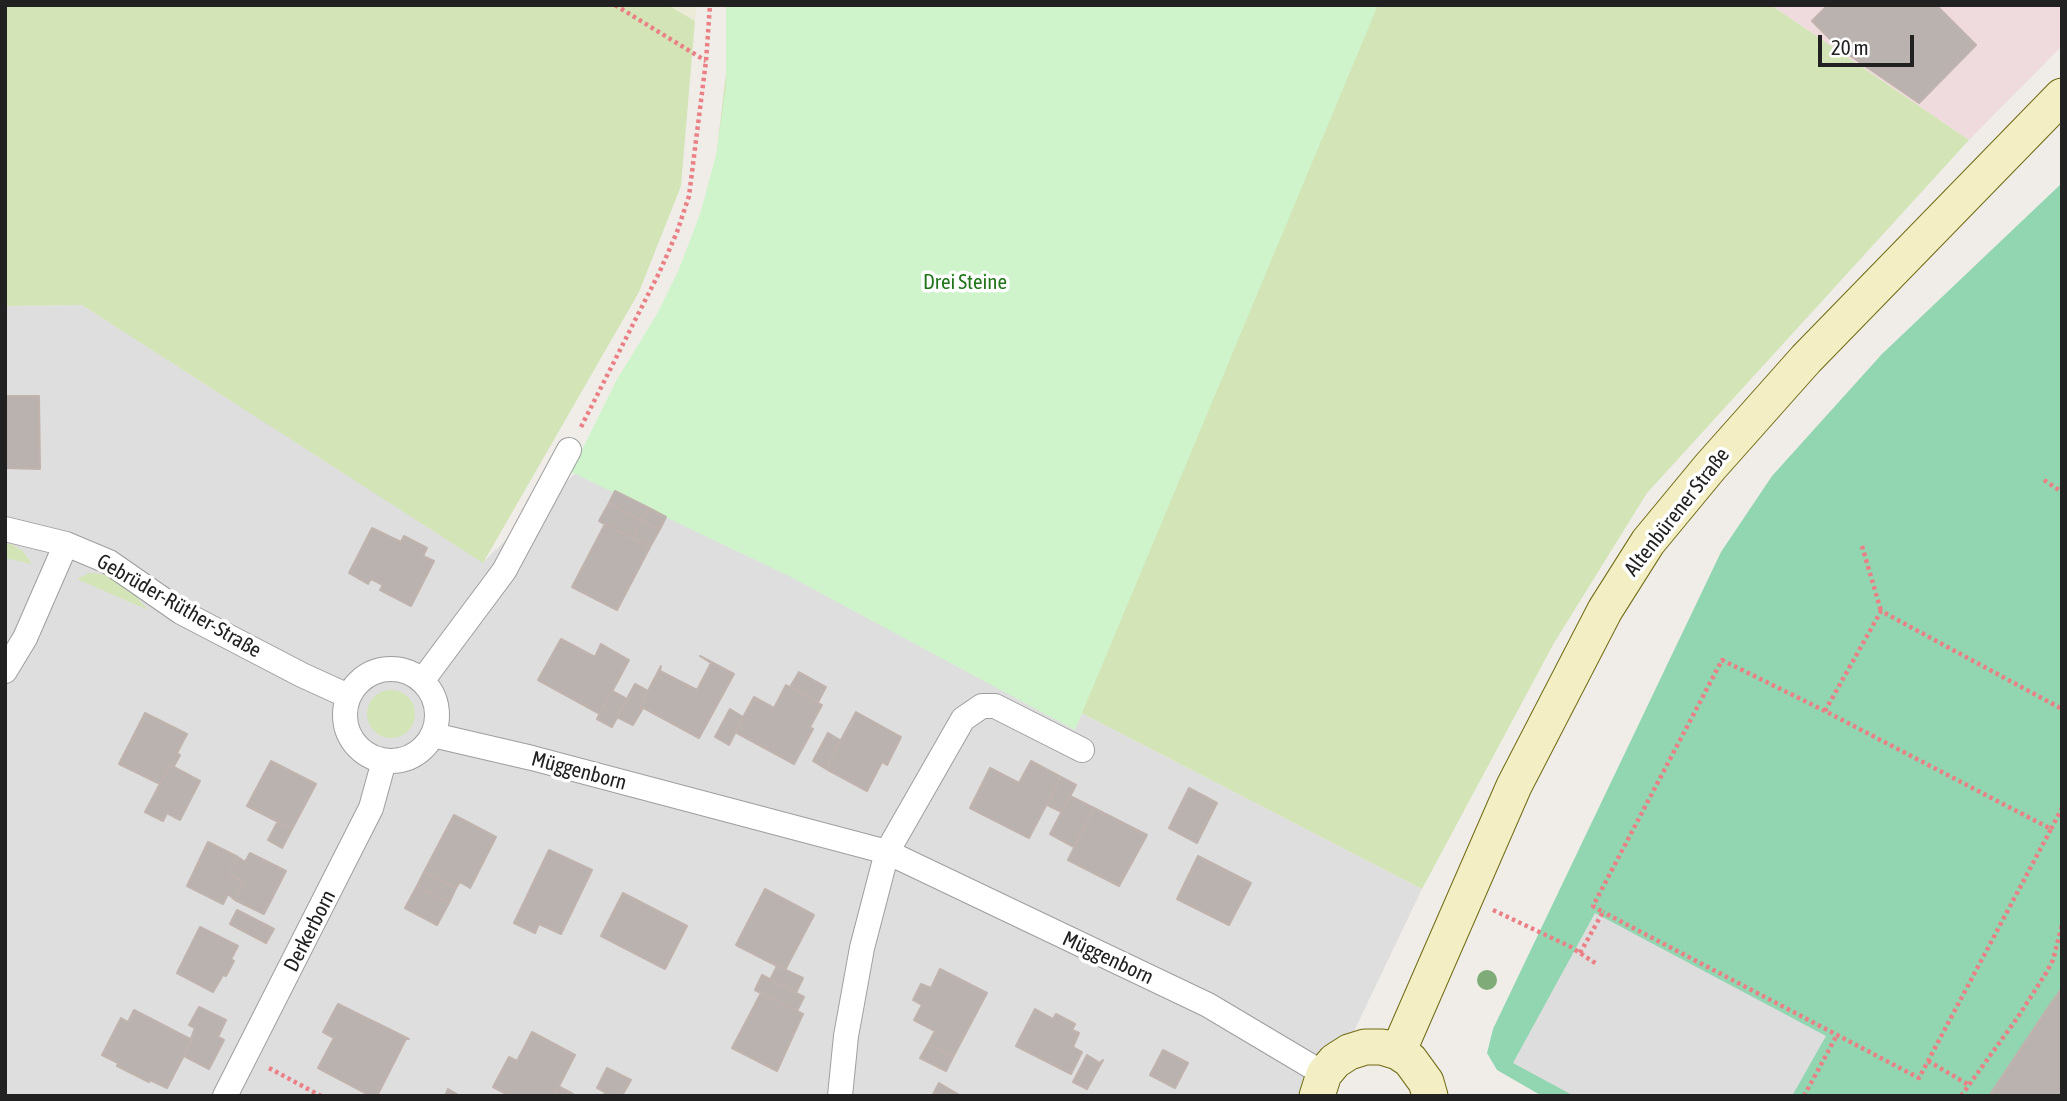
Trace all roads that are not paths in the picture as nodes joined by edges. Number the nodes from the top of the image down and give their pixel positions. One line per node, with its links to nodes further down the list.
1 (2062, 96): 12 (street, Altenbürener Straße)
2 (569, 450): 6 (street)
3 (5, 528): 4 (street, Gebrüder-Rüther-Straße)
4 (66, 544): 5 (street); 7 (street, Gebrüder-Rüther-Straße)
5 (5, 671)
6 (422, 681): 7 (street); 8 (street)
7 (348, 696): 10 (street)
8 (433, 735): 10 (street); 11 (street, Müggenborn)
9 (1082, 750): 11 (street)
10 (384, 761): 14 (street, Derkerborn)
11 (887, 852): 13 (street, Müggenborn); 15 (street)
12 (1398, 1052): 13 (street); 16 (street)
13 (1320, 1085)
14 (225, 1096)
15 (840, 1096)
16 (1430, 1096)

